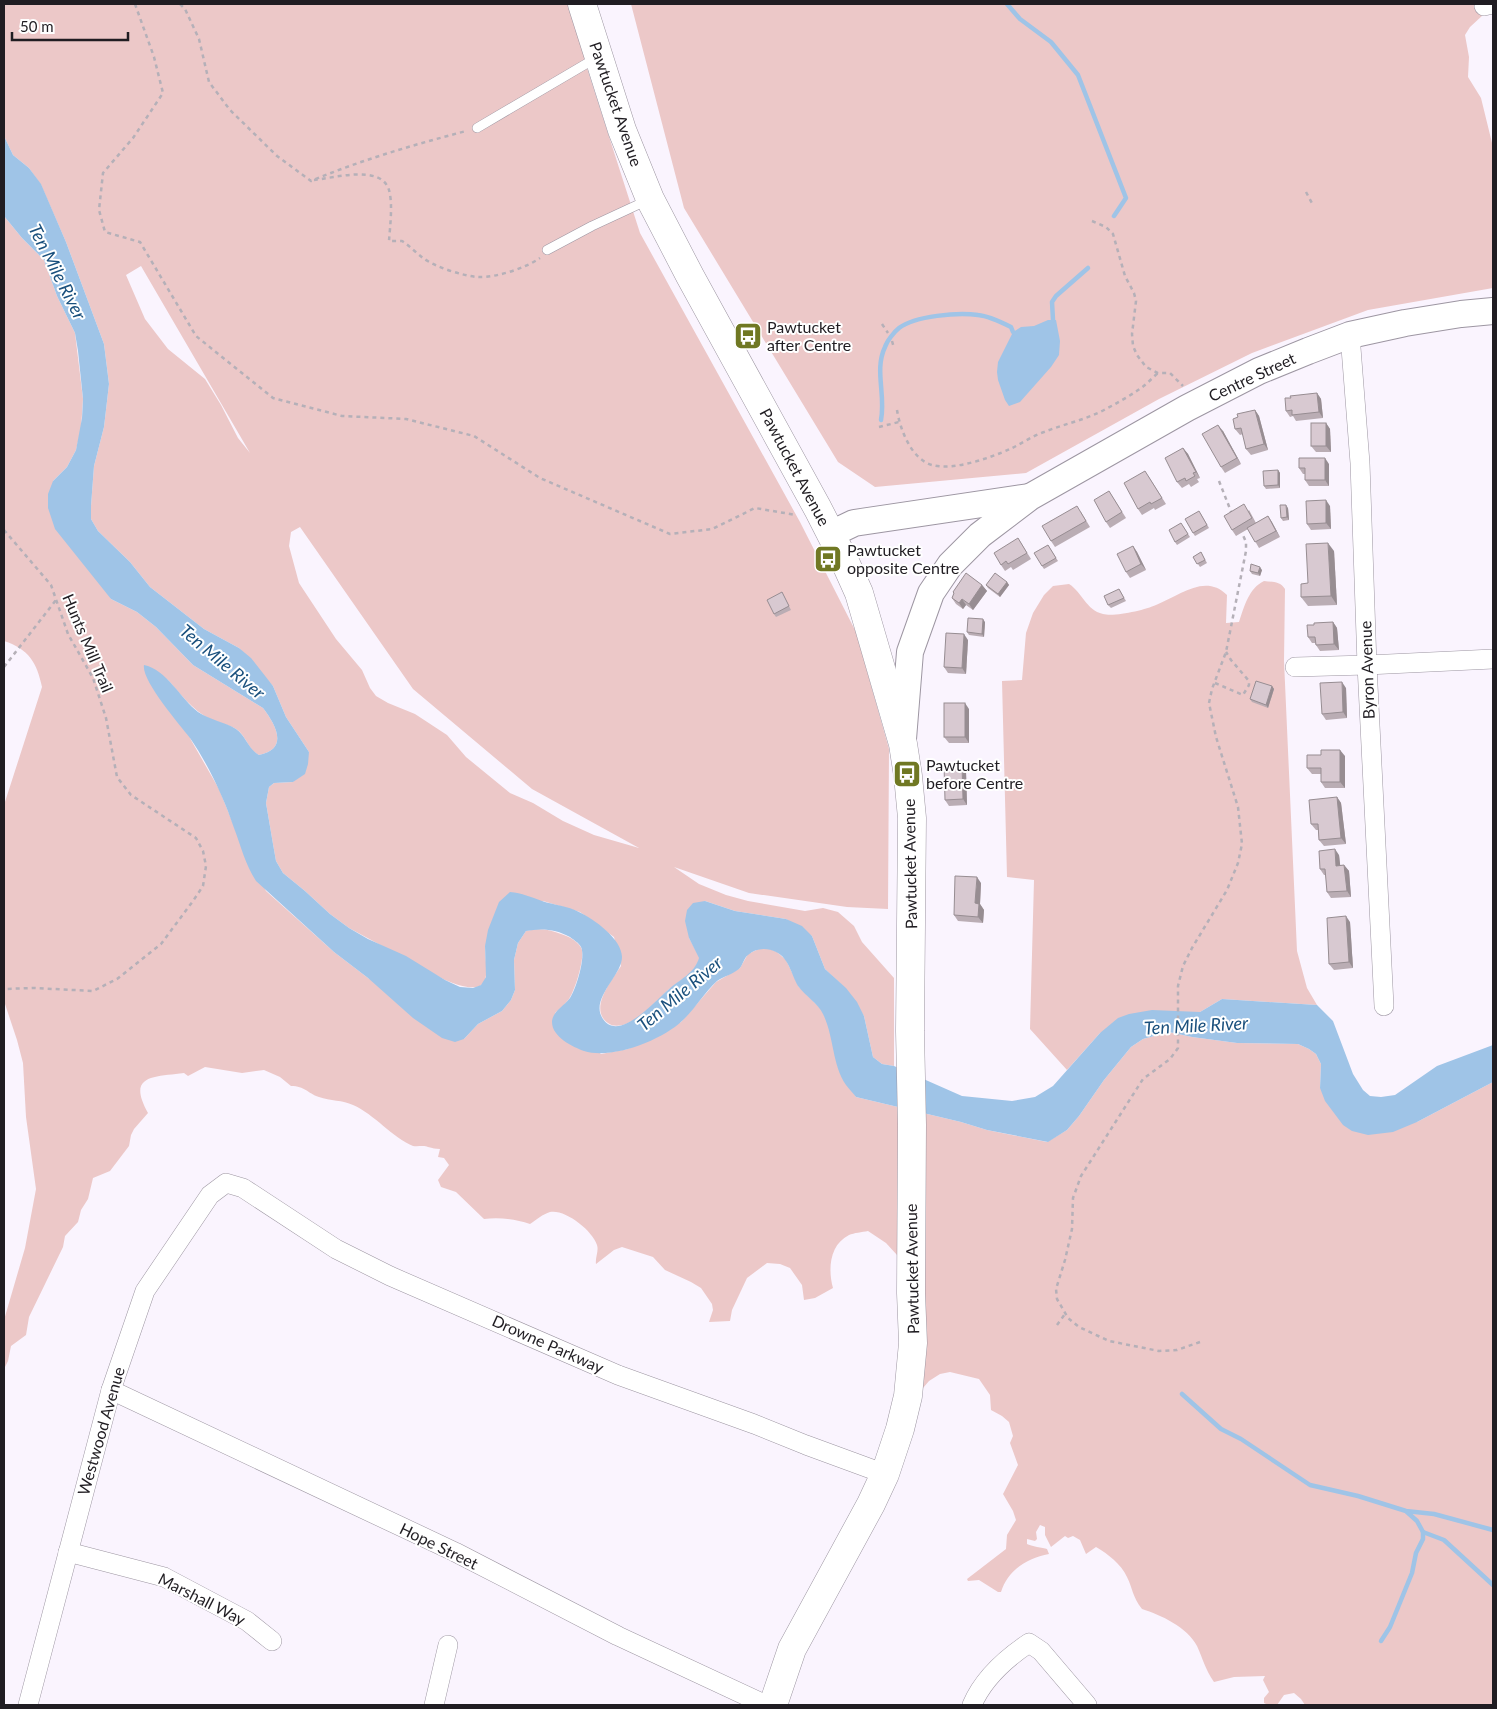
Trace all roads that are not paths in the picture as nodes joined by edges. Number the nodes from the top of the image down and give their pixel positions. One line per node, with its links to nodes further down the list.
1 (582, 4): 2 (main road, Pawtucket Avenue)
2 (599, 57): 3 (lane); 4 (main road, Pawtucket Avenue)
3 (477, 128)
4 (650, 199): 5 (lane); 9 (main road, Pawtucket Avenue)
5 (547, 250)
6 (1493, 312): 7 (main road, Centre Street)
7 (1350, 335): 8 (main road, Centre Street); 11 (street, Byron Avenue)
8 (1030, 497): 9 (main road, Centre Street); 13 (main road, Centre Street)
9 (828, 527): 13 (main road, Pawtucket Avenue)
10 (1493, 659): 11 (street)
11 (1367, 665): 12 (street); 14 (street, Byron Avenue)
12 (1295, 667)
13 (903, 744): 17 (main road, Pawtucket Avenue)
14 (1384, 1006)
15 (226, 1183): 16 (street, Westwood Avenue); 17 (street, Drowne Parkway)
16 (111, 1390): 18 (street, Westwood Avenue); 23 (street, Hope Street)
17 (885, 1474): 24 (main road, Pawtucket Avenue)
18 (68, 1552): 19 (street, Marshall Way); 21 (street, Westwood Avenue)
19 (272, 1641)
20 (448, 1645): 22 (street)
21 (28, 1705)
22 (434, 1705)
23 (766, 1705)
24 (773, 1705)
25 (972, 1705): 26 (street)
26 (1087, 1705)

